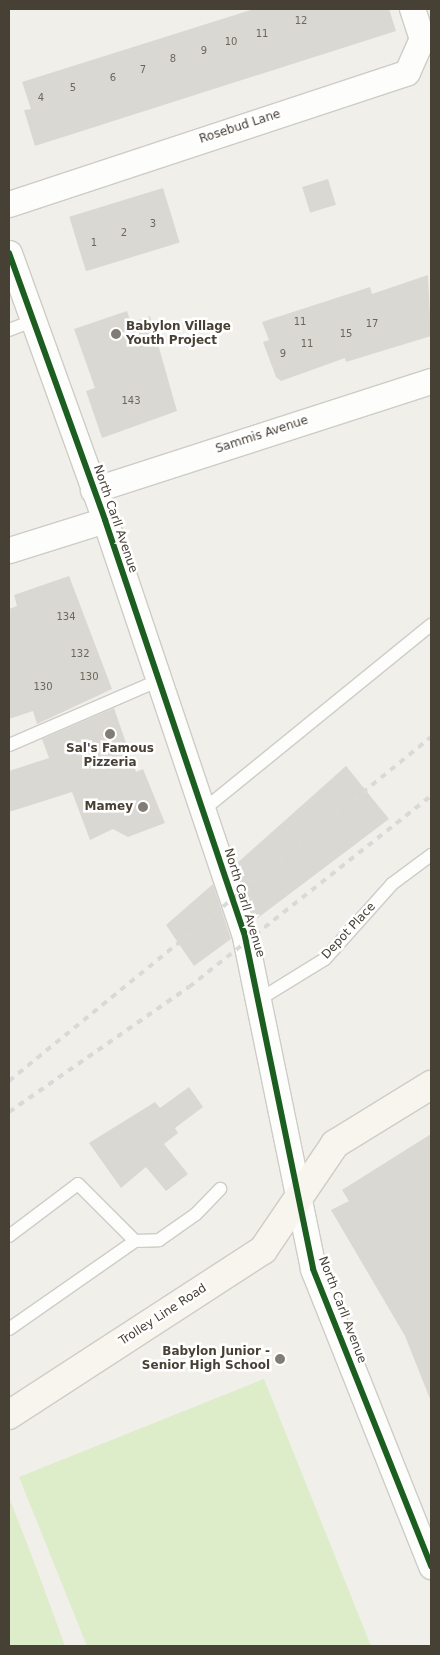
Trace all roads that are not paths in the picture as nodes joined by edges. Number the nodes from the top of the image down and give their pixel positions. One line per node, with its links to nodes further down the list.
1 (412, 9): 2 (street, Rosebud Lane)
2 (9, 204)
3 (9, 253): 4 (street, North Carll Avenue)
4 (33, 321): 5 (lane); 7 (street, North Carll Avenue)
5 (9, 330)
6 (431, 381): 7 (street, Sammis Avenue)
7 (93, 490): 8 (street, North Carll Avenue)
8 (104, 520): 9 (street); 11 (street, North Carll Avenue)
9 (9, 550)
10 (431, 625): 13 (lane)
11 (159, 680): 12 (lane); 13 (street, North Carll Avenue)
12 (9, 745)
13 (203, 810): 15 (street, North Carll Avenue)
14 (431, 855): 15 (lane, Depot Place)
15 (260, 999): 18 (street, North Carll Avenue)
16 (431, 1085): 18 (main road, Trolley Line Road)
17 (220, 1189): 20 (lane)
18 (297, 1196): 22 (main road, Trolley Line Road); 23 (street, North Carll Avenue)
19 (9, 1236): 20 (lane)
20 (135, 1241): 21 (lane)
21 (9, 1329)
22 (9, 1415)
23 (431, 1566)

